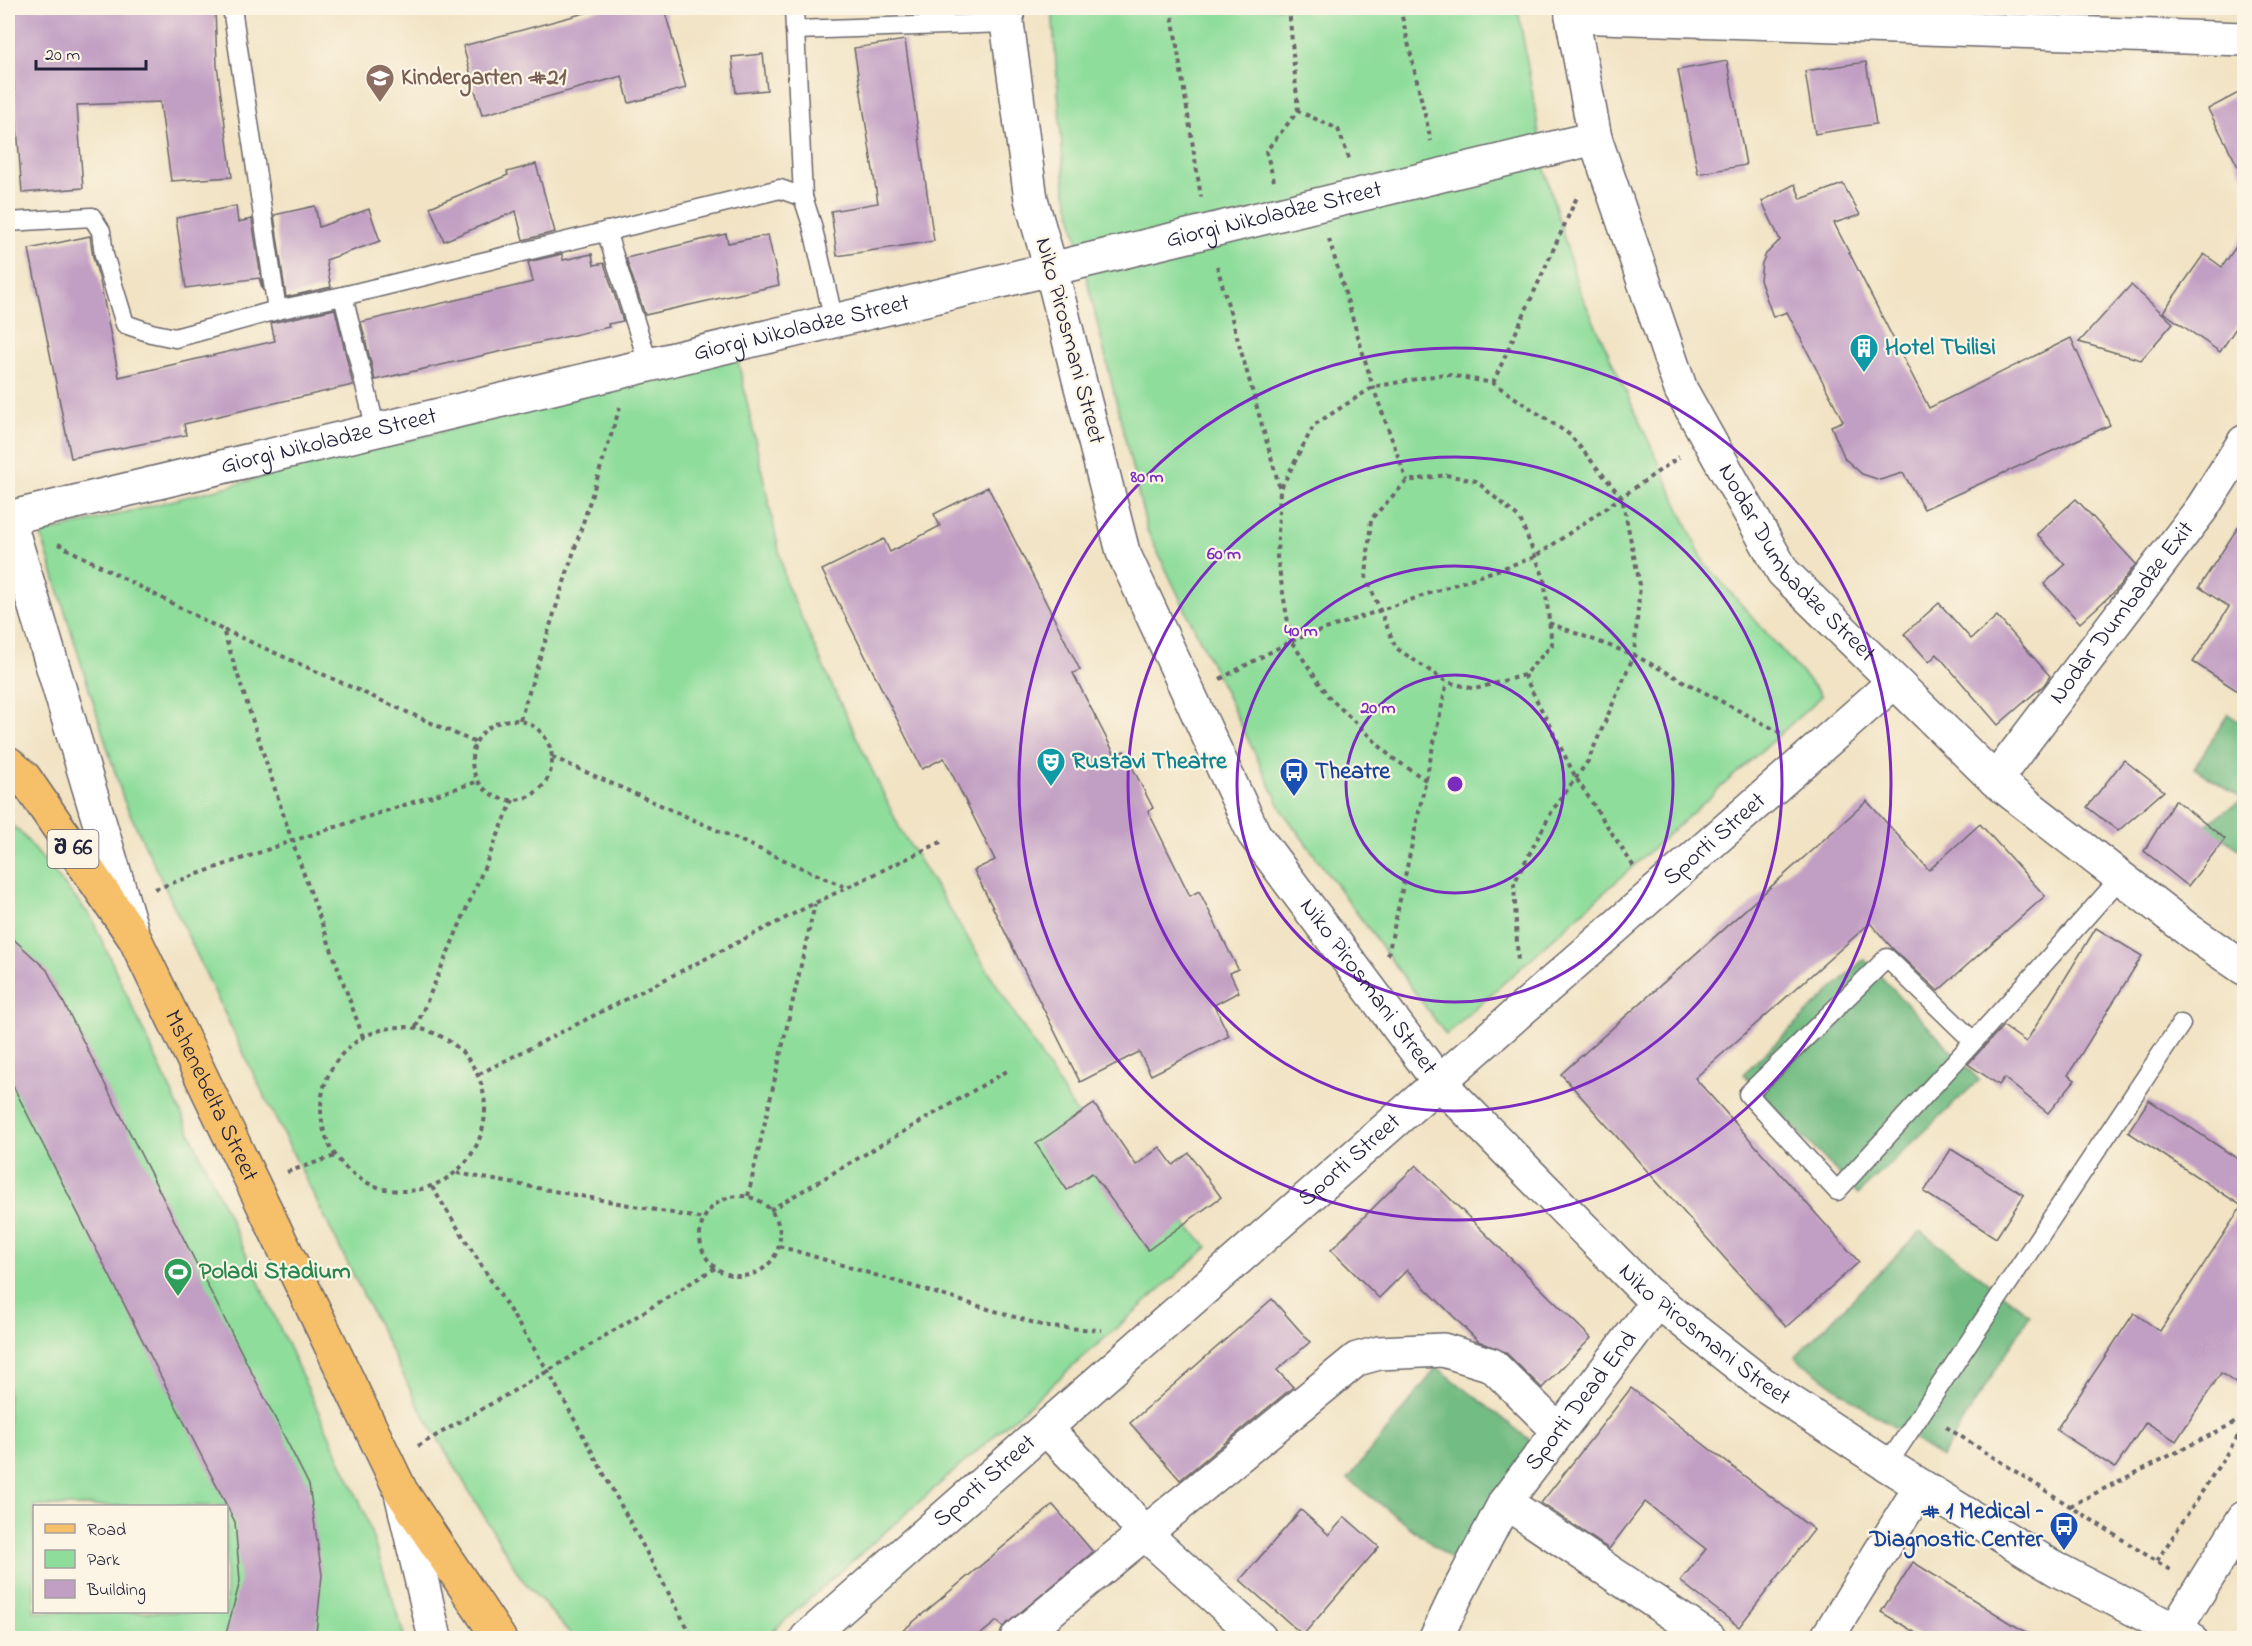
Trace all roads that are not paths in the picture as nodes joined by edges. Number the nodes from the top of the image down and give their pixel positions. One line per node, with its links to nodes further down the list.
1 (232, 8): 13 (lane)
2 (794, 8): 5 (lane)
3 (1572, 12): 6 (street); 7 (street, Nodar Dumbadze Street)
4 (1007, 15): 5 (lane); 11 (street, Niko Pirosmani Street)
5 (795, 30): 8 (lane)
6 (2244, 39)
7 (1597, 143): 11 (street, Giorgi Nikoladze Street); 19 (street, Nodar Dumbadze Street)
8 (803, 197): 10 (lane); 14 (lane)
9 (8, 222): 13 (lane)
10 (606, 231): 12 (lane); 15 (lane)
11 (1051, 268): 14 (street, Giorgi Nikoladze Street); 27 (street, Niko Pirosmani Street)
12 (343, 296): 13 (lane); 16 (lane)
13 (277, 310)
14 (834, 321): 15 (street, Giorgi Nikoladze Street)
15 (641, 367): 16 (street, Giorgi Nikoladze Street)
16 (376, 430): 18 (street, Giorgi Nikoladze Street)
17 (2244, 442): 21 (street, Nodar Dumbadze Exit)
18 (8, 517): 23 (street, Mshenebelta Street)
19 (1894, 682): 21 (street, Nodar Dumbadze Street); 27 (street, Sporti Street)
20 (8, 763): 23 (main road, შ 66)
21 (1995, 780): 22 (street, Nodar Dumbadze Street)
22 (2121, 877): 24 (street, Nodar Dumbadze Street); 26 (lane)
23 (135, 939): 32 (main road, Mshenebelta Street / შ 66)
24 (2244, 968)
25 (2181, 1024): 31 (lane)
26 (1973, 1041): 26 (lane)
27 (1439, 1082): 28 (street, Niko Pirosmani Street); 29 (street, Sporti Street)
28 (1658, 1301): 30 (street, Sporti Dead End); 31 (street, Niko Pirosmani Street)
29 (1046, 1429): 36 (street); 40 (street, Sporti Street)
30 (1559, 1431): 34 (street, Sporti Dead End); 36 (street)
31 (1887, 1466): 33 (street, Niko Pirosmani Street)
32 (394, 1477): 38 (street); 39 (main road, Mshenebelta Street / შ 66)
33 (1921, 1486): 37 (street, Niko Pirosmani Street); 45 (street)
34 (1505, 1502): 43 (street, Sporti Dead End); 44 (street)
35 (2244, 1518): 37 (street)
36 (1145, 1534): 41 (street); 42 (street)
37 (2179, 1636)
38 (435, 1638)
39 (499, 1638)
40 (807, 1638)
41 (1017, 1638)
42 (1260, 1638)
43 (1436, 1638)
44 (1710, 1638)
45 (1827, 1638)

